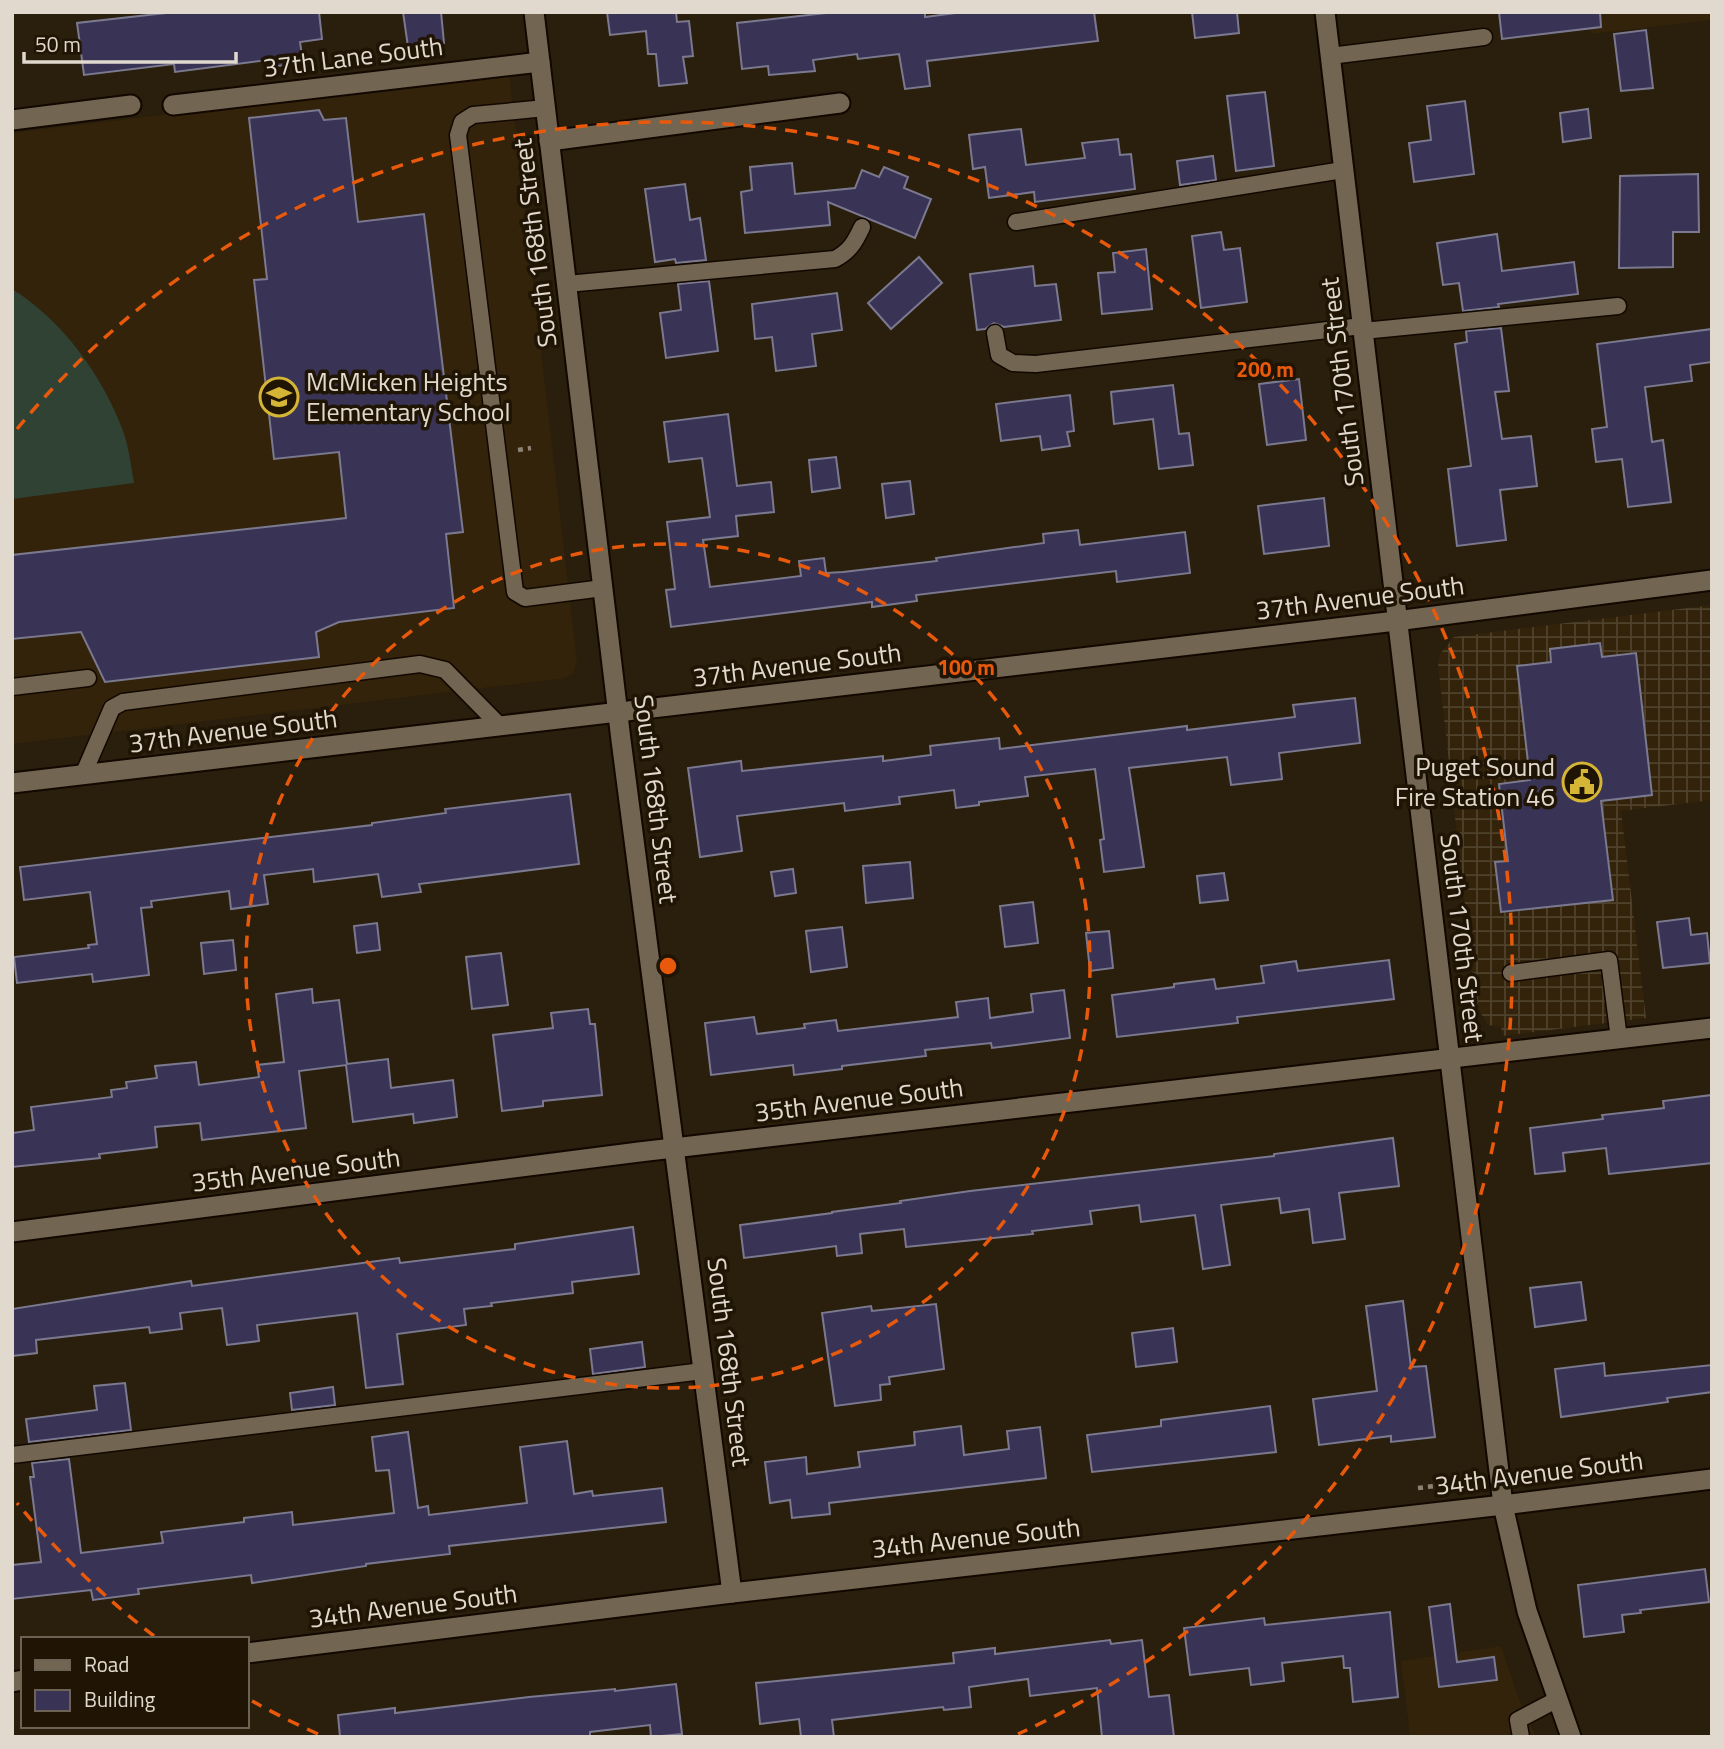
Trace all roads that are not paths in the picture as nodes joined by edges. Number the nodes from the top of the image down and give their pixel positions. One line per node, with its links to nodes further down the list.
1 (534, 12): 5 (street, South 168th Street)
2 (1325, 12): 4 (street, South 170th Street)
3 (1484, 37): 4 (lane)
4 (1330, 56): 12 (street, South 170th Street)
5 (540, 62): 8 (street, 37th Lane South); 9 (street, South 168th Street)
6 (840, 103): 11 (street)
7 (131, 104): 10 (street)
8 (173, 105)
9 (545, 108): 11 (street, South 168th Street); 20 (lane)
10 (12, 120)
11 (549, 141): 15 (street, South 168th Street)
12 (1343, 170): 13 (lane); 17 (street, South 170th Street)
13 (1016, 222)
14 (862, 227): 15 (lane)
15 (567, 284): 20 (street, South 168th Street)
16 (1618, 306): 17 (lane)
17 (1362, 329): 18 (lane); 21 (street, South 170th Street)
18 (995, 333)
19 (1712, 580): 21 (street, 37th Avenue South)
20 (603, 588): 24 (street, South 168th Street)
21 (1396, 621): 24 (street, 37th Avenue South); 31 (street, South 170th Street)
22 (88, 678): 23 (lane)
23 (12, 687)
24 (618, 712): 25 (street, 37th Avenue South); 32 (street, South 168th Street)
25 (500, 726): 26 (street, 37th Avenue South); 26 (lane)
26 (83, 775): 27 (street, 37th Avenue South)
27 (12, 783)
28 (1511, 973): 30 (lane)
29 (1712, 1028): 30 (street, 35th Avenue South)
30 (1619, 1039): 31 (street, 35th Avenue South)
31 (1451, 1059): 32 (street, 35th Avenue South); 37 (street, South 170th Street)
32 (676, 1148): 33 (street, 35th Avenue South); 34 (street, South 168th Street)
33 (12, 1232)
34 (703, 1371): 35 (lane); 38 (street, South 168th Street)
35 (12, 1455)
36 (1712, 1479): 37 (street, 34th Avenue South)
37 (1503, 1505): 38 (street, 34th Avenue South); 40 (street, South 170th Street)
38 (732, 1592): 39 (street, 34th Avenue South)
39 (248, 1653)
40 (1558, 1699): 41 (lane); 42 (street, South 170th Street)
41 (1521, 1737)
42 (1571, 1737)

